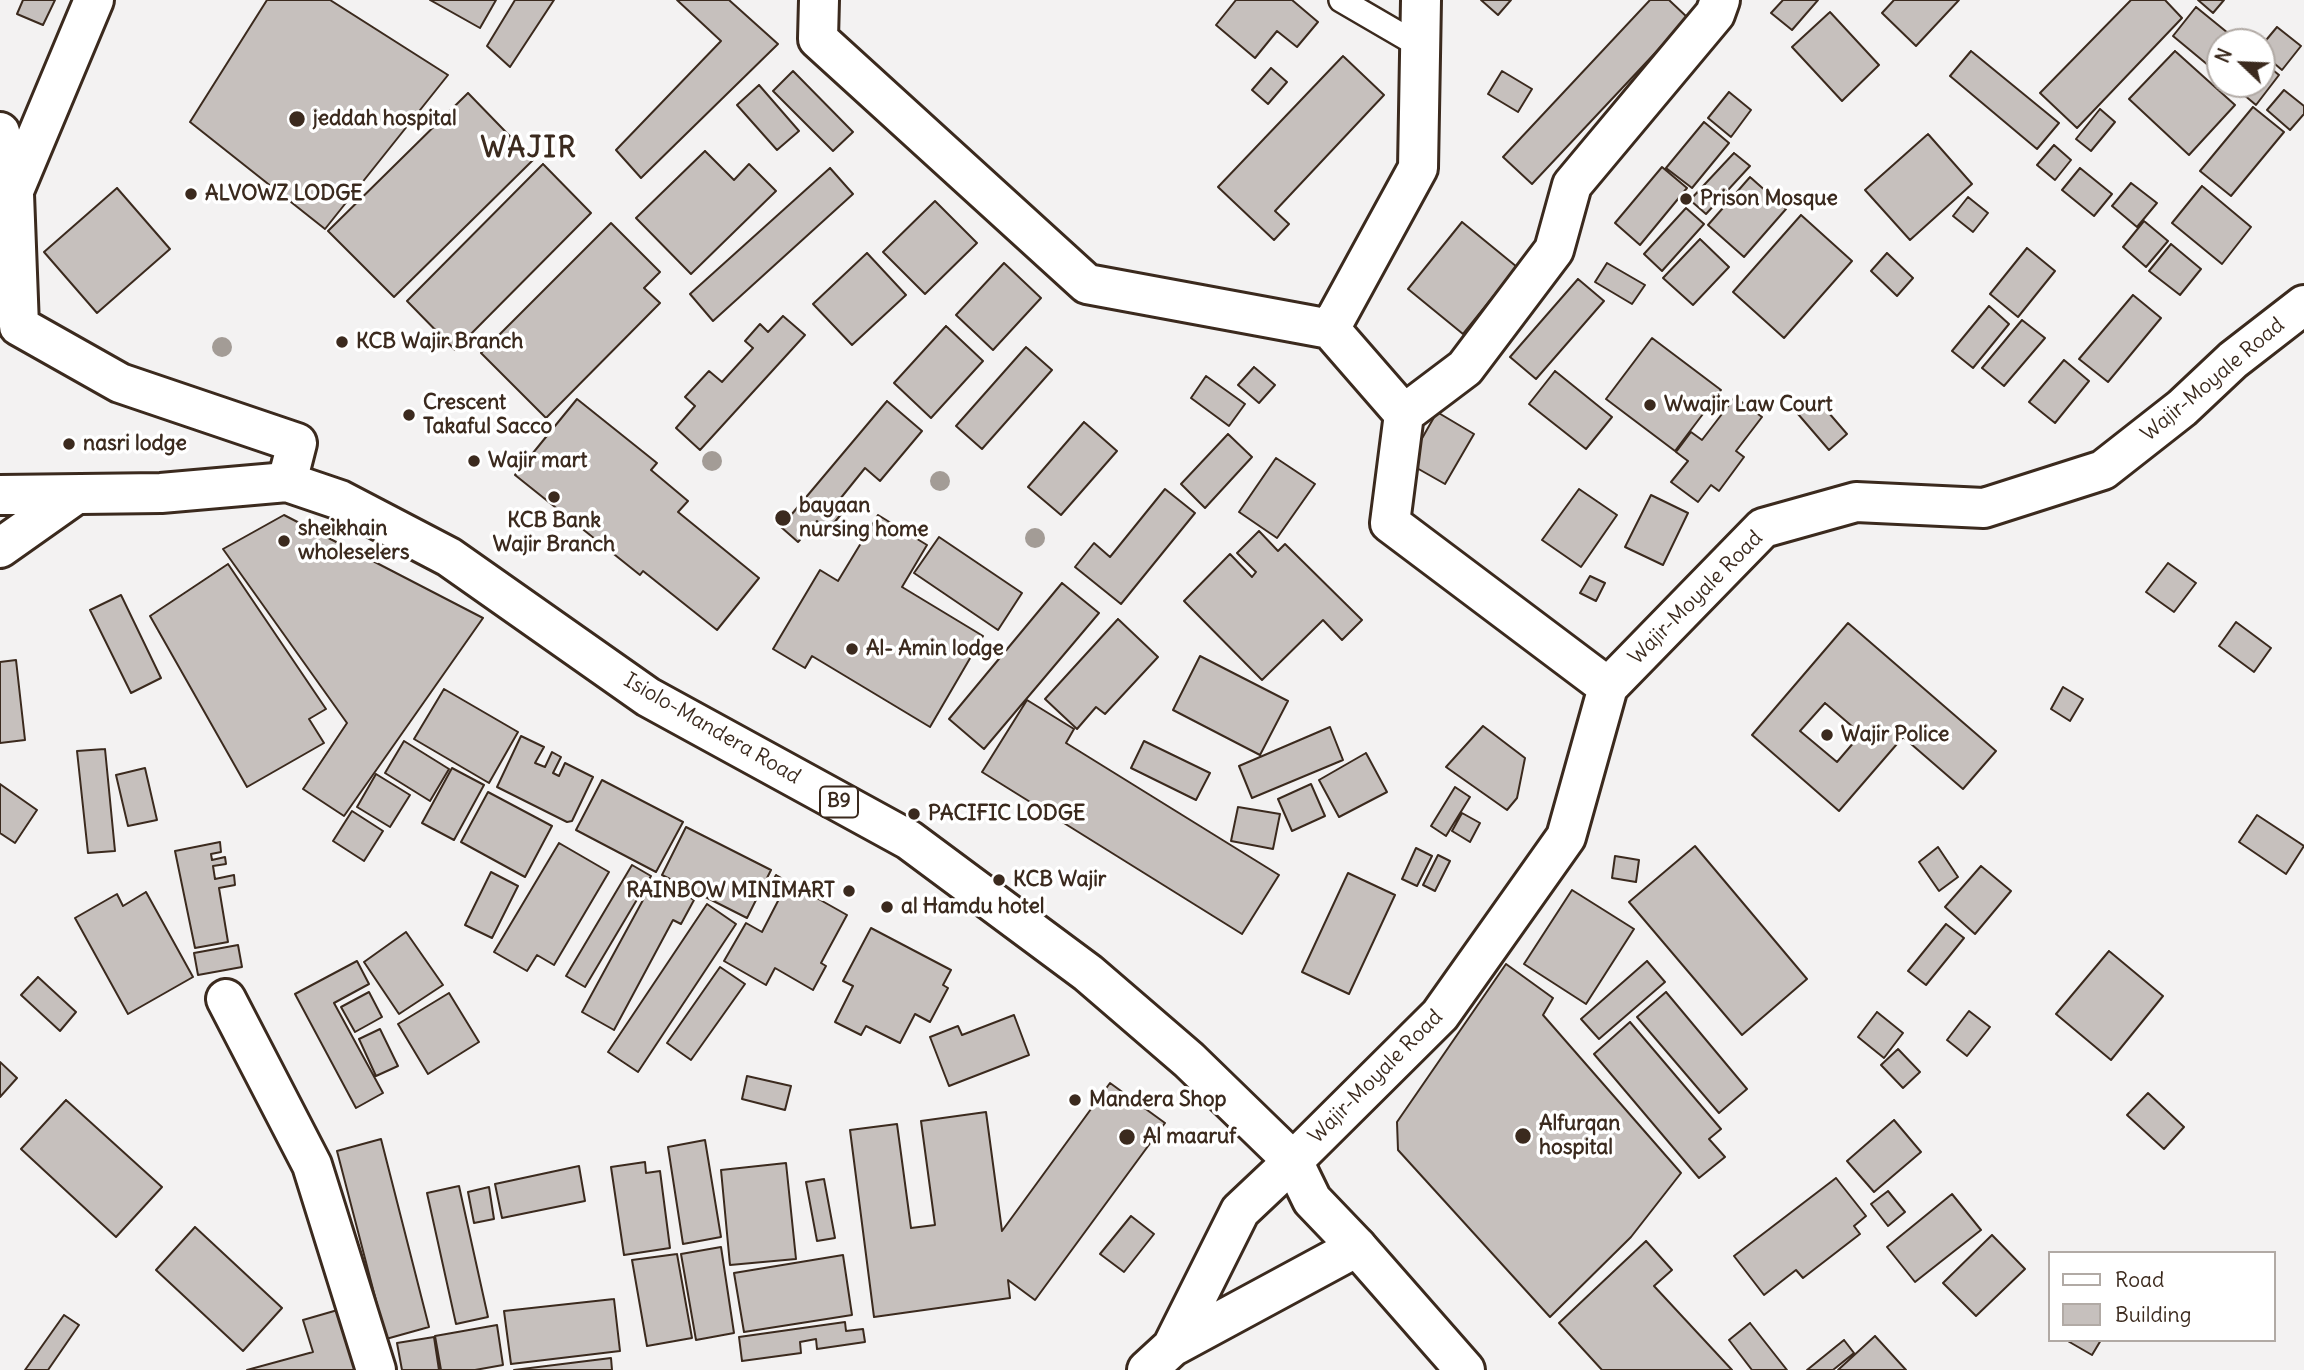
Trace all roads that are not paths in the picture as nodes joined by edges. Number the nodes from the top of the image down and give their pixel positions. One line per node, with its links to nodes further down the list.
1 (94, 0): 8 (main road)
2 (819, 0): 10 (main road)
3 (1341, 0): 6 (lane)
4 (1421, 0): 6 (main road)
5 (1720, 0): 11 (main road)
6 (1420, 46): 10 (main road)
7 (0, 132): 8 (main road)
8 (7, 209): 12 (main road)
9 (2304, 305): 16 (main road, Wajir-Moyale Road)
10 (1330, 329): 11 (main road)
11 (1404, 414): 16 (main road)
12 (287, 482): 14 (main road, Isiolo-Mandera Road / B9); 18 (main road, Isiolo-Mandera Road / B9)
13 (0, 495): 14 (main road, Isiolo-Mandera Road / B9)
14 (75, 495): 15 (main road)
15 (0, 548)
16 (1608, 687): 18 (main road, Wajir-Moyale Road)
17 (226, 999): 21 (main road)
18 (1293, 1161): 19 (main road, Isiolo-Mandera Road / B9); 20 (main road, Wajir-Moyale Road)
19 (1357, 1247): 20 (main road); 22 (main road, Isiolo-Mandera Road / B9)
20 (1159, 1359)
21 (376, 1370)
22 (1465, 1370)

